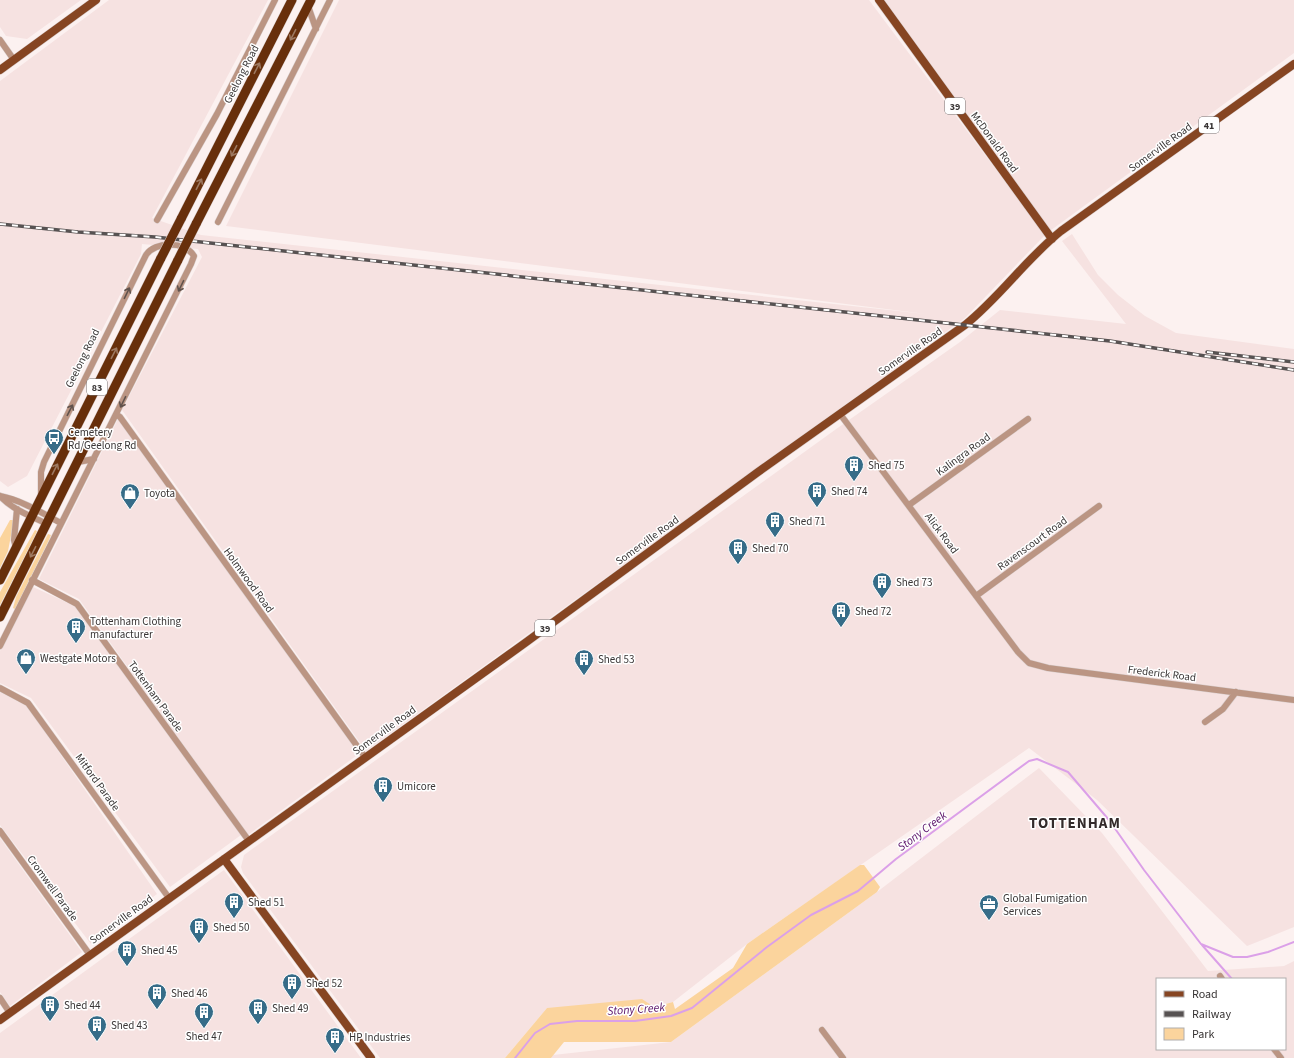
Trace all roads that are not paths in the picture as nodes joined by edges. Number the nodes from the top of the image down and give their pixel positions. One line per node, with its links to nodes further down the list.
1 (96, 0): 9 (main road)
2 (275, 0): 12 (street, Geelong Road)
3 (292, 0): 21 (highway, Geelong Road / 83, one-way to 3, bridge)
4 (330, 0): 7 (street)
5 (879, 0): 14 (main road, McDonald Road / 39)
6 (309, 3): 7 (street); 19 (highway, 83, one-way to 19, bridge)
7 (316, 29): 13 (street)
8 (0, 40): 9 (street)
9 (14, 60): 11 (main road)
10 (1294, 64): 14 (main road, Somerville Road / 41)
11 (0, 70)
12 (157, 220)
13 (218, 222)
14 (1052, 239): 15 (main road, Somerville Road / 39)
15 (840, 414): 22 (street, Alick Road); 39 (main road, Somerville Road / 39)
16 (116, 415): 18 (street, Geelong Road); 21 (street, Geelong Road, one-way to 16); 39 (street, Holmwood Road)
17 (1028, 419): 22 (street, Kalingra Road)
18 (94, 459): 19 (street); 27 (street, Geelong Road)
19 (78, 462): 26 (highway, 83)
20 (0, 496): 24 (street); 25 (street)
21 (41, 498): 25 (highway, Geelong Road / 83)
22 (909, 505): 31 (street, Alick Road)
23 (1099, 506): 31 (street, Ravenscourt Road)
24 (17, 510): 25 (street); 28 (street)
25 (34, 513): 26 (street); 28 (highway, Geelong Road / 83)
26 (49, 520): 27 (street); 32 (highway, 83, one-way to 32)
27 (61, 523): 30 (street, Geelong Road)
28 (16, 548): 29 (highway, Geelong Road / 83)
29 (1, 578)
30 (32, 580): 33 (street, Geelong Road); 41 (street, Tottenham Parade)
31 (976, 596): 34 (street, Alick Road)
32 (0, 616)
33 (0, 646)
34 (1029, 663): 36 (street, Frederick Road)
35 (0, 688): 43 (street, Mitford Parade)
36 (1236, 692): 37 (street, Frederick Road); 38 (street)
37 (1294, 700)
38 (1205, 722)
39 (365, 757): 41 (main road, Somerville Road / 39)
40 (0, 831): 44 (street, Cromwell Parade)
41 (249, 841): 42 (main road, Somerville Road / 39)
42 (224, 859): 43 (main road, Somerville Road); 50 (main road)
43 (169, 898): 44 (main road, Somerville Road)
44 (90, 956): 46 (main road, Somerville Road)
45 (0, 998): 46 (street)
46 (10, 1013): 47 (main road, Somerville Road)
47 (0, 1020)
48 (822, 1030): 51 (street)
49 (1275, 1050): 52 (street)
50 (372, 1058)
51 (843, 1058)
52 (1281, 1058)

